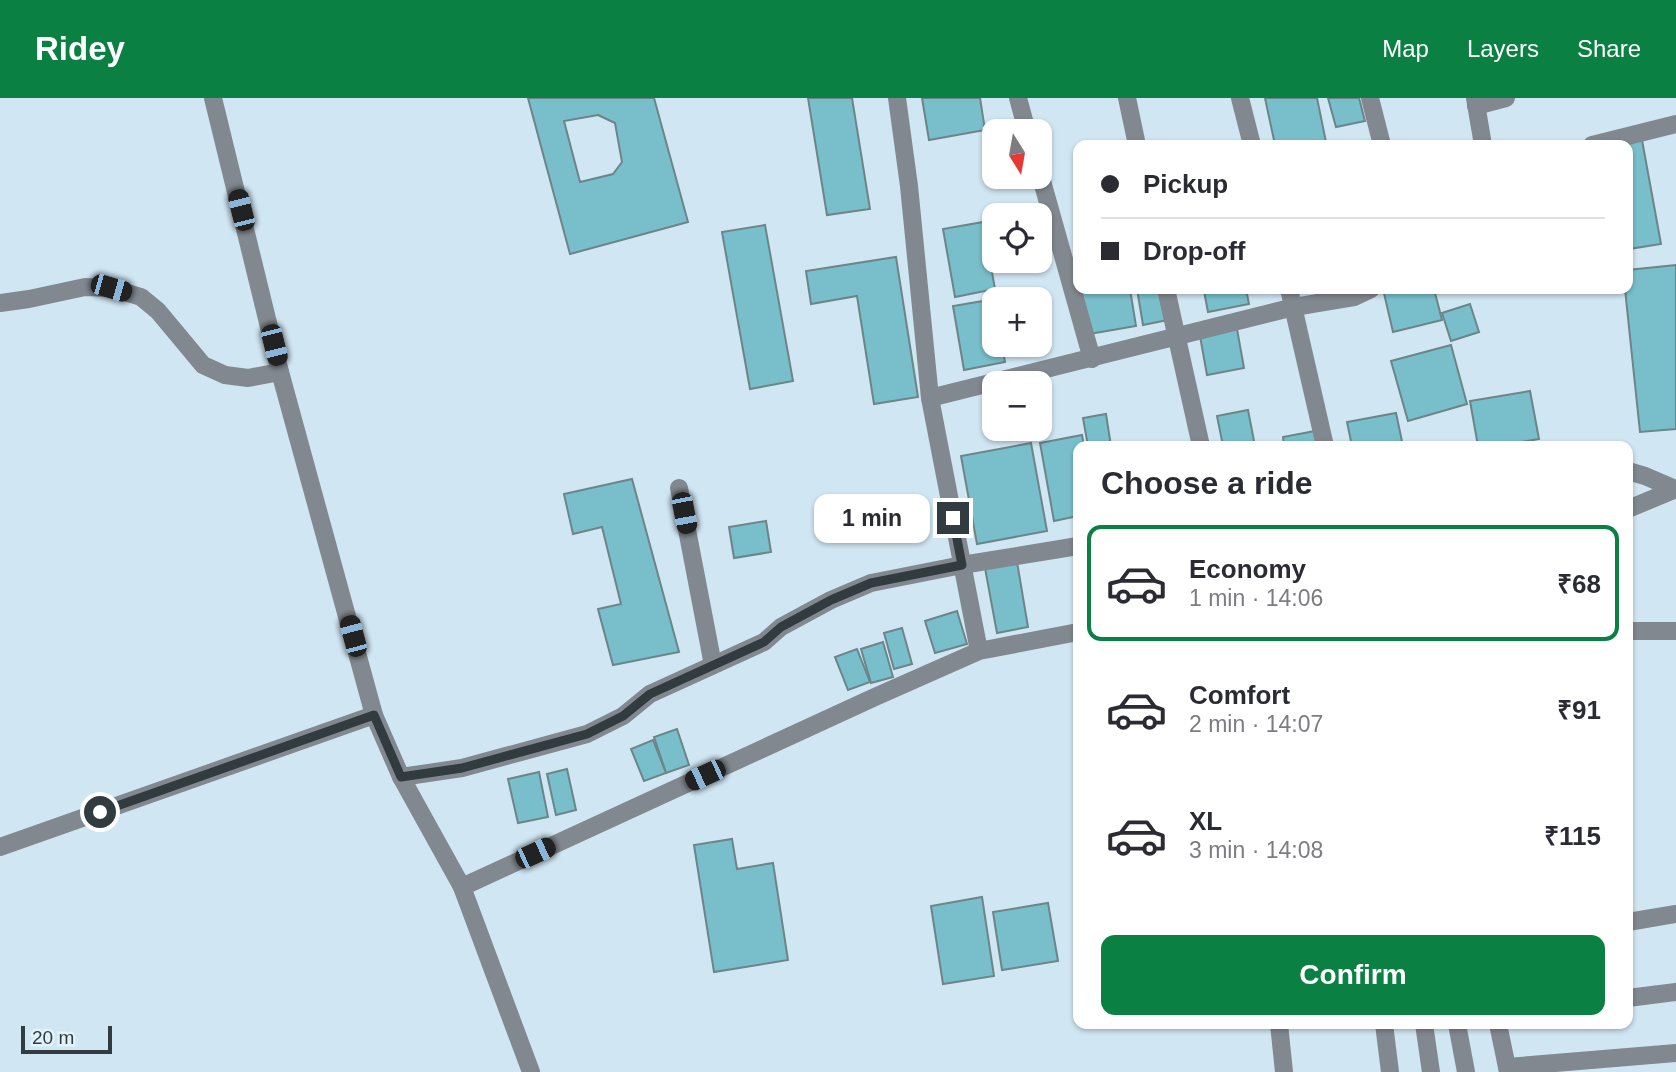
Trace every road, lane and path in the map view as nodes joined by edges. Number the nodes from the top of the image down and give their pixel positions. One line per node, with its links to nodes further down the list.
1 (213, 98): 26 (street)
2 (897, 98): 27 (street)
3 (1018, 98): 9 (street)
4 (1127, 98): 11 (street)
5 (1240, 98): 12 (street)
6 (1370, 98): 13 (street)
7 (1506, 98): 8 (street)
8 (1475, 102): 14 (street)
9 (1024, 119)
10 (1676, 124): 15 (street)
11 (1136, 140)
12 (1251, 140)
13 (1381, 140)
14 (1482, 140)
15 (1612, 140)
16 (1044, 189): 17 (street)
17 (1073, 291)
18 (1074, 294): 25 (street)
19 (1167, 294): 24 (street)
20 (1290, 294): 23 (street)
21 (1360, 294): 23 (street)
22 (0, 303): 26 (street)
23 (1294, 307): 24 (street); 29 (street)
24 (1176, 336): 25 (street); 28 (street)
25 (1092, 359): 27 (street)
26 (280, 372): 41 (street)
27 (930, 398): 35 (street)
28 (1200, 441)
29 (1324, 441)
30 (1633, 473): 32 (street)
31 (679, 488): 40 (street)
32 (1675, 489): 33 (street)
33 (1633, 507)
34 (1073, 547): 35 (street)
35 (962, 565): 39 (street); 40 (street)
36 (1633, 631): 37 (street)
37 (1676, 631)
38 (1073, 633): 39 (street)
39 (979, 652): 44 (street)
40 (713, 665): 42 (street)
41 (374, 715): 42 (street); 43 (street)
42 (401, 777): 44 (street)
43 (0, 847)
44 (462, 887): 56 (street)
45 (1676, 914): 46 (street)
46 (1633, 921)
47 (1676, 992): 48 (street)
48 (1633, 997)
49 (1280, 1029): 57 (street)
50 (1385, 1029): 58 (street)
51 (1425, 1029): 59 (street)
52 (1458, 1029): 60 (street)
53 (1499, 1029): 55 (street)
54 (1676, 1053): 55 (street)
55 (1507, 1070)
56 (531, 1072)
57 (1284, 1072)
58 (1390, 1072)
59 (1431, 1072)
60 (1465, 1072)

